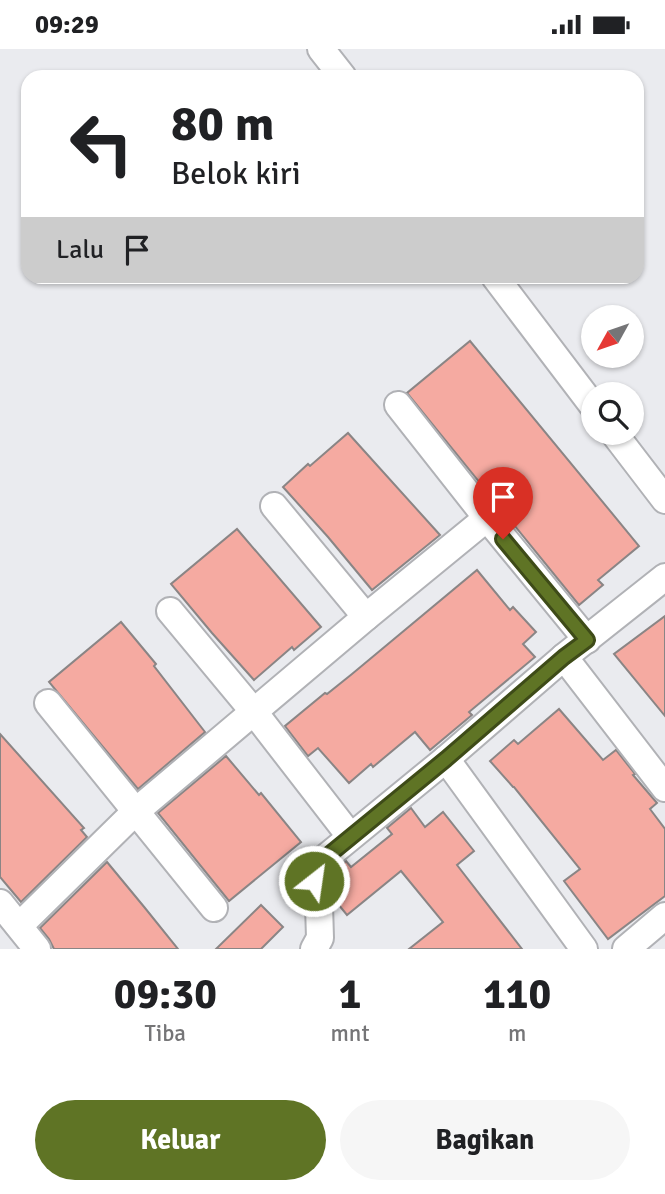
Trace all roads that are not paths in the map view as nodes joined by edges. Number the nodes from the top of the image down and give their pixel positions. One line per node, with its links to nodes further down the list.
1 (321, 49): 2 (street)
2 (337, 70)
3 (500, 284): 4 (street)
4 (581, 390)
5 (398, 405): 9 (street)
6 (623, 445): 7 (street)
7 (665, 500)
8 (274, 506): 12 (street)
9 (487, 518): 12 (street); 13 (street)
10 (665, 576): 13 (street)
11 (170, 611): 16 (street)
12 (366, 617): 16 (street)
13 (587, 640): 14 (street)
14 (564, 657): 17 (street); 18 (street)
15 (48, 703): 19 (street)
16 (254, 712): 19 (street); 20 (street)
17 (446, 759): 20 (street); 27 (street)
18 (665, 788)
19 (135, 812): 22 (street); 24 (street)
20 (350, 836): 26 (street)
21 (0, 903): 24 (street)
22 (214, 908)
23 (665, 916): 28 (street)
24 (19, 926): 25 (street)
25 (37, 949)
26 (314, 949)
27 (584, 949)
28 (626, 949)

